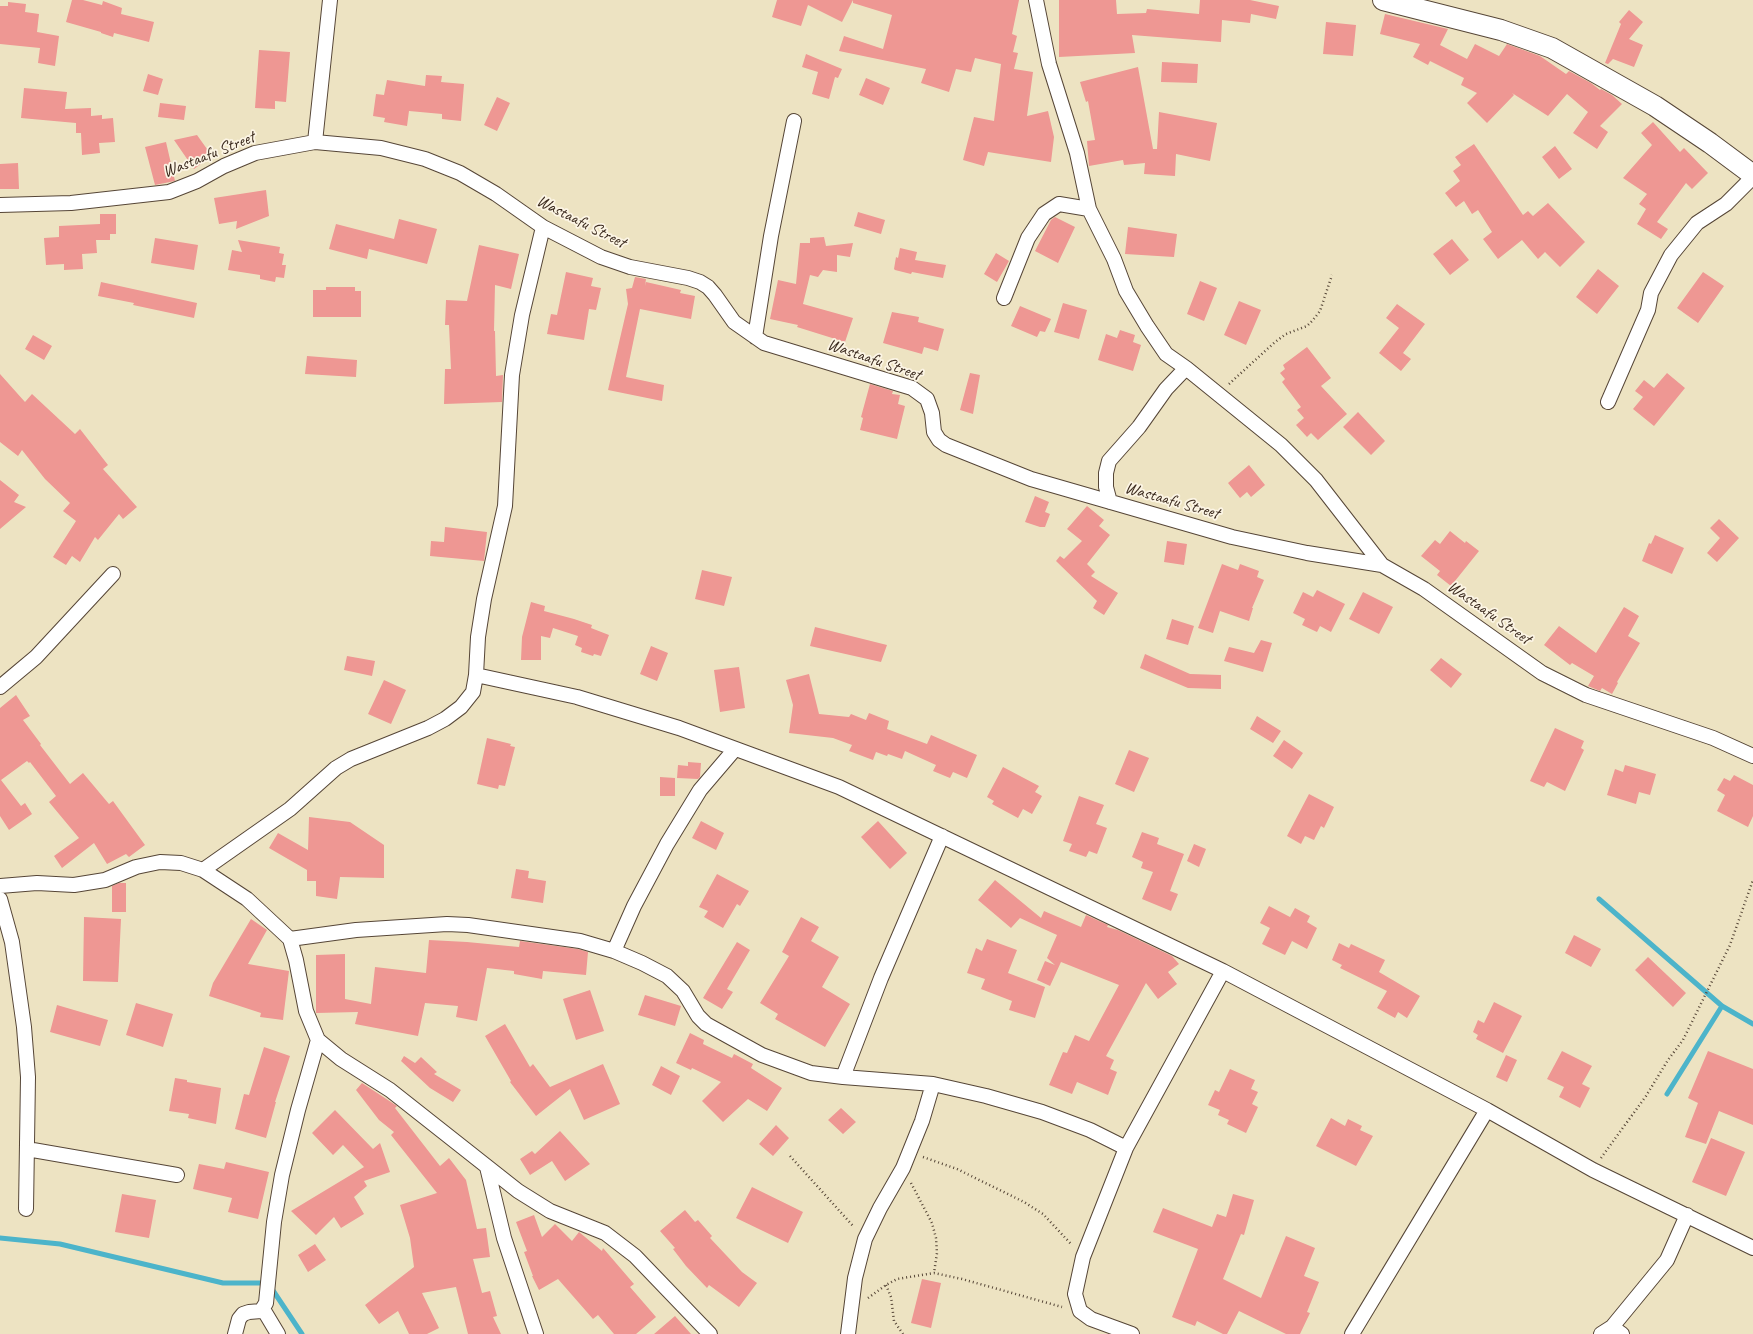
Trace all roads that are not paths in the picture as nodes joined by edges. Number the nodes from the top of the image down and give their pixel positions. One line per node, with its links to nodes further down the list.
1 (330, 0): 5 (street)
2 (1036, 0): 8 (street)
3 (1383, 0): 6 (main road)
4 (794, 121): 11 (street)
5 (315, 142): 7 (street, Wastaafu Street); 9 (street, Wastaafu Street)
6 (1753, 176): 13 (street)
7 (0, 205)
8 (1089, 209): 10 (street); 12 (street)
9 (543, 227): 11 (street, Wastaafu Street); 17 (street)
10 (1004, 298)
11 (755, 337): 14 (street, Wastaafu Street)
12 (1186, 368): 14 (street); 15 (street)
13 (1608, 402)
14 (1110, 502): 15 (street, Wastaafu Street)
15 (1382, 565): 20 (street, Wastaafu Street)
16 (112, 574): 18 (street)
17 (476, 675): 19 (street); 22 (street)
18 (0, 687)
19 (735, 749): 21 (street); 26 (street)
20 (1753, 756)
21 (942, 836): 27 (street); 29 (street)
22 (203, 870): 23 (street); 25 (street)
23 (0, 886)
24 (0, 899): 33 (street)
25 (290, 939): 26 (street); 28 (street)
26 (614, 952): 29 (street)
27 (1223, 971): 31 (street); 32 (street)
28 (318, 1040): 34 (street); 39 (street)
29 (843, 1078): 30 (street)
30 (933, 1084): 32 (street); 45 (street)
31 (1487, 1110): 37 (street); 47 (street)
32 (1126, 1148): 46 (street)
33 (27, 1149): 35 (street); 36 (street)
34 (487, 1167): 43 (street); 44 (street)
35 (178, 1175)
36 (26, 1209)
37 (1687, 1216): 38 (street); 40 (street)
38 (1753, 1248)
39 (264, 1309): 41 (street); 42 (street)
40 (1611, 1332)
41 (235, 1334)
42 (278, 1334)
43 (536, 1334)
44 (710, 1334)
45 (848, 1334)
46 (1132, 1334)
47 (1352, 1334)

